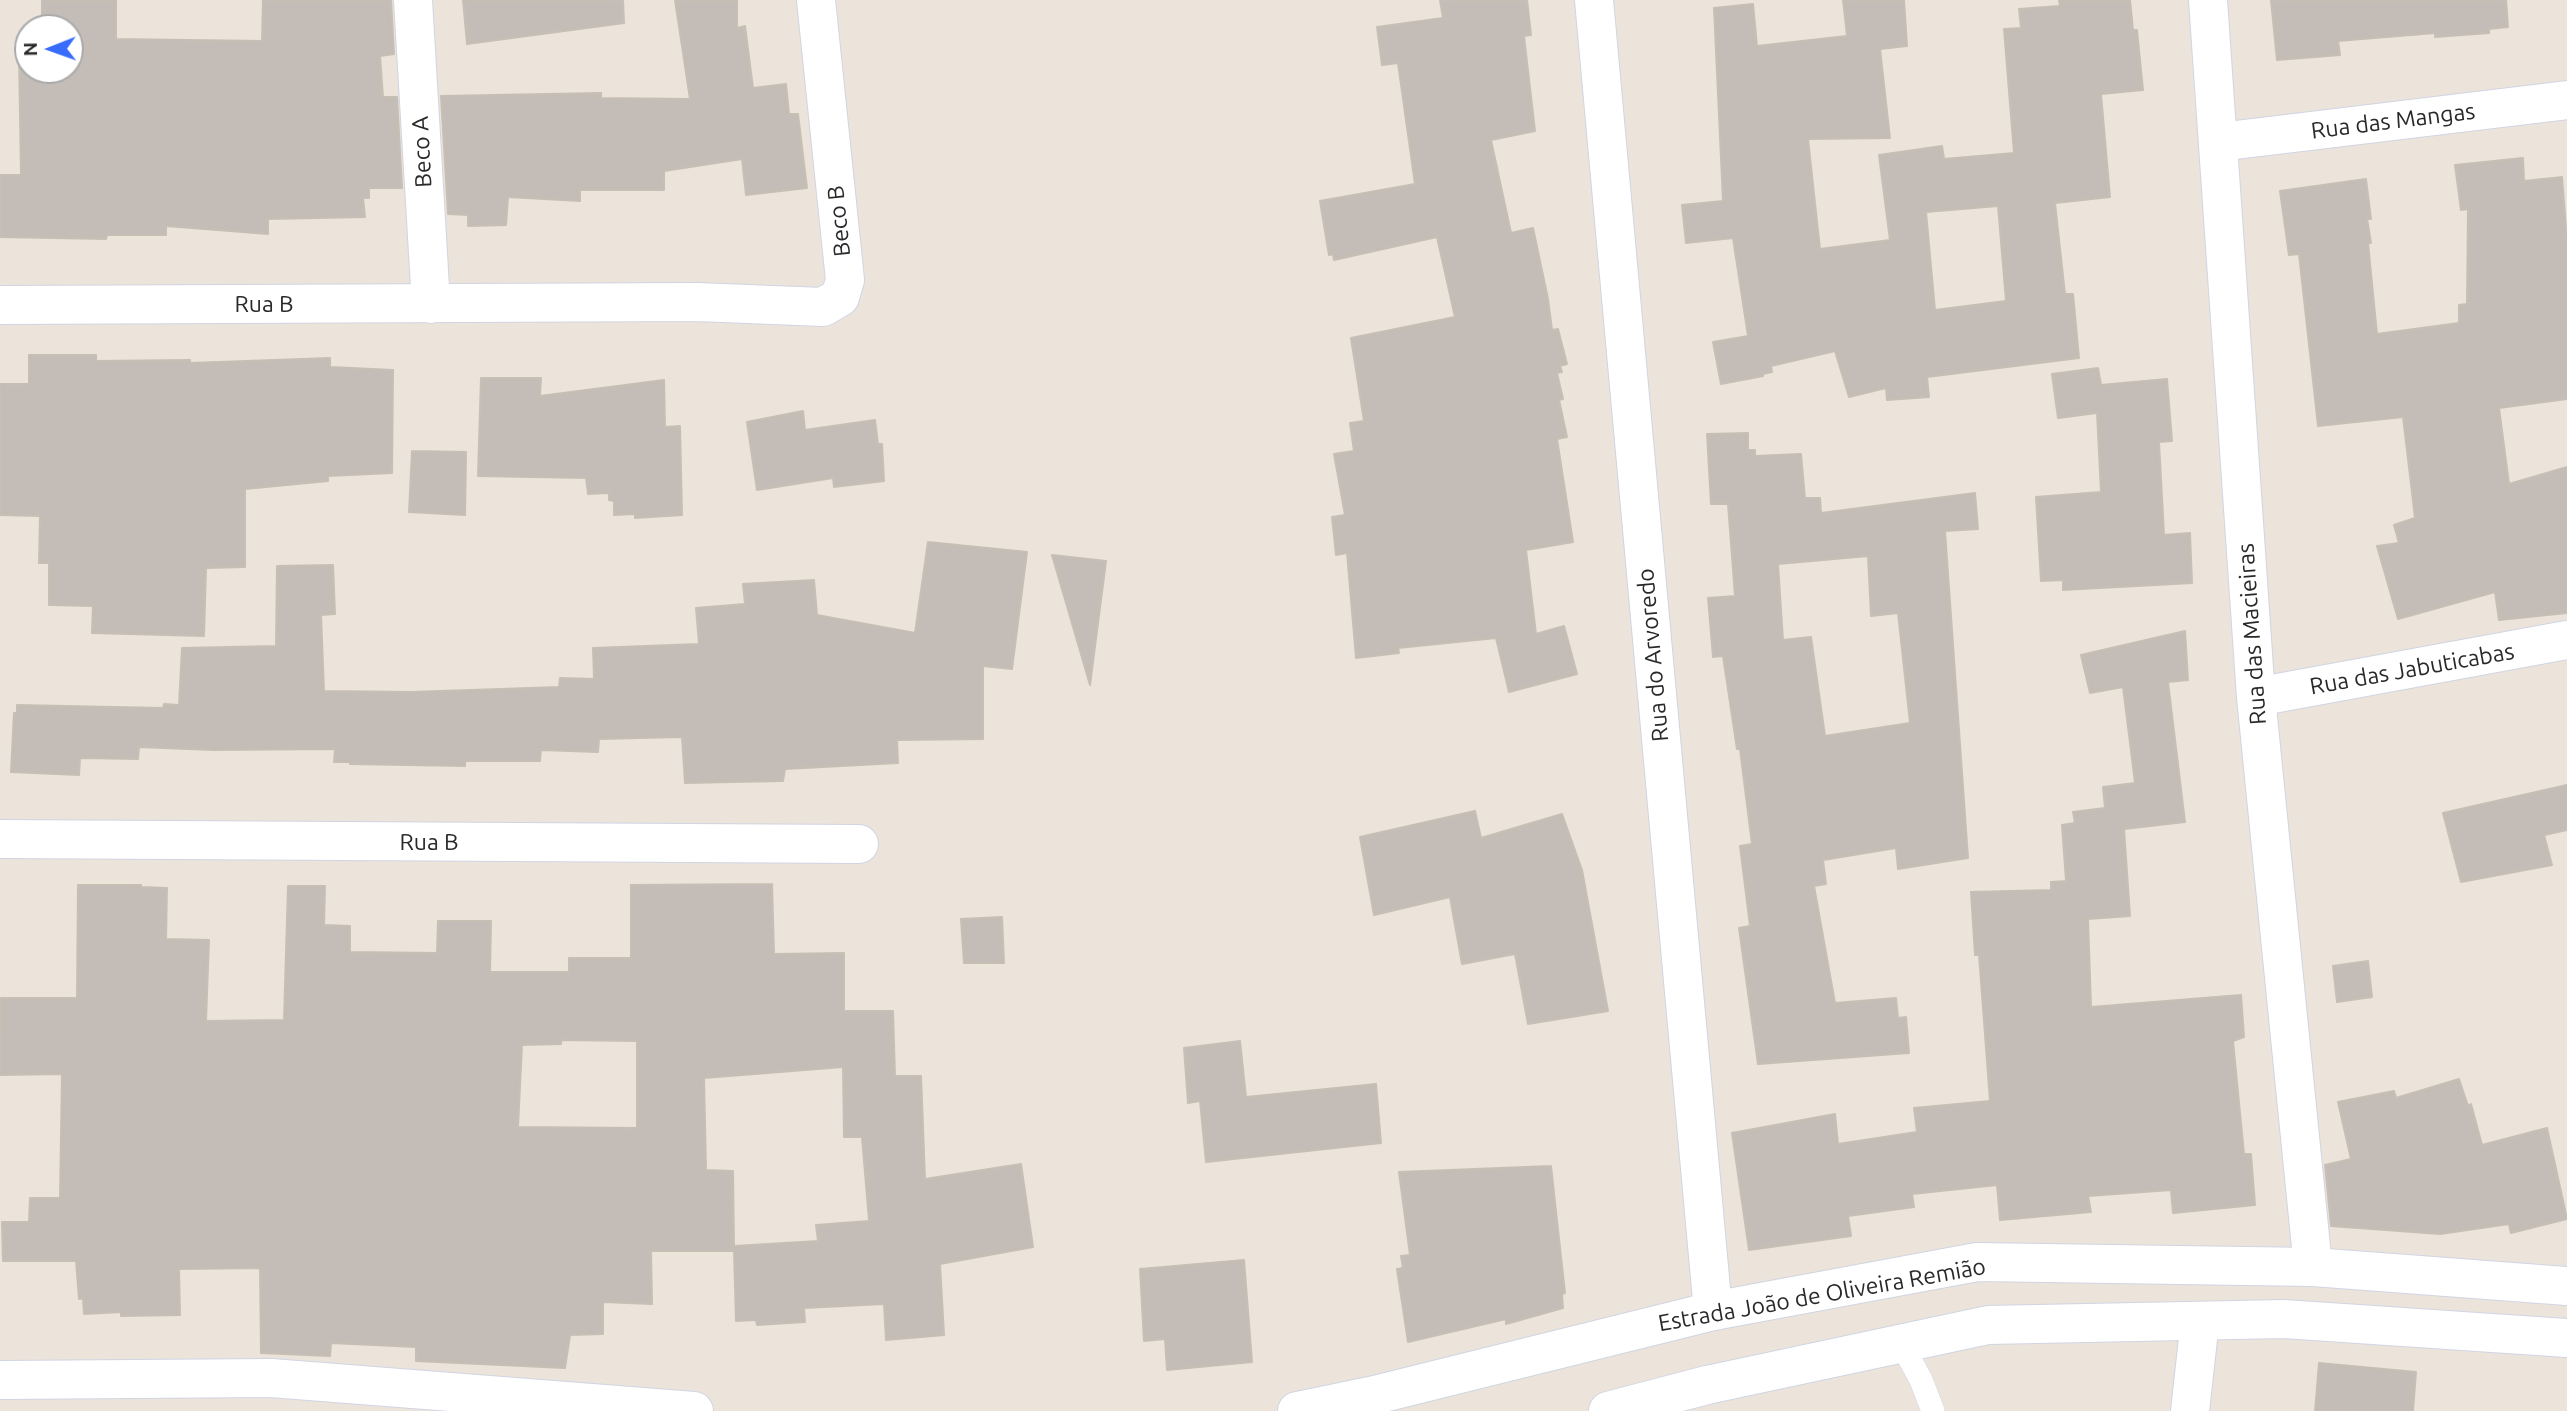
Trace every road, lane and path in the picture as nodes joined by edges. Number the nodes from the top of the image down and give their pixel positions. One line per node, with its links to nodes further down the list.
1 (413, 0): 8 (street, Beco A)
2 (816, 0): 7 (street, Beco B)
3 (1594, 0): 16 (street, Rua do Arvoredo)
4 (2208, 0): 6 (street, Rua das Macieiras)
5 (2567, 100): 6 (street, Rua das Mangas)
6 (2219, 142): 11 (street, Rua das Macieiras)
7 (697, 302): 8 (street, Rua B)
8 (431, 304): 9 (street, Rua B)
9 (0, 305)
10 (2567, 640): 11 (street, Rua das Jabuticabas)
11 (2256, 697): 14 (street, Rua das Macieiras)
12 (0, 839): 13 (street, Rua B)
13 (859, 844)
14 (2314, 1267): 15 (street, Estrada João de Oliveira Remião); 16 (street, Estrada João de Oliveira Remião)
15 (2567, 1286)
16 (1713, 1311): 22 (street, Estrada João de Oliveira Remião)
17 (2200, 1321): 18 (street); 19 (street); 25 (street)
18 (2567, 1338)
19 (1902, 1343): 23 (street); 24 (lane)
20 (0, 1380): 21 (street)
21 (694, 1411)
22 (1297, 1411)
23 (1608, 1411)
24 (1933, 1411)
25 (2190, 1411)

